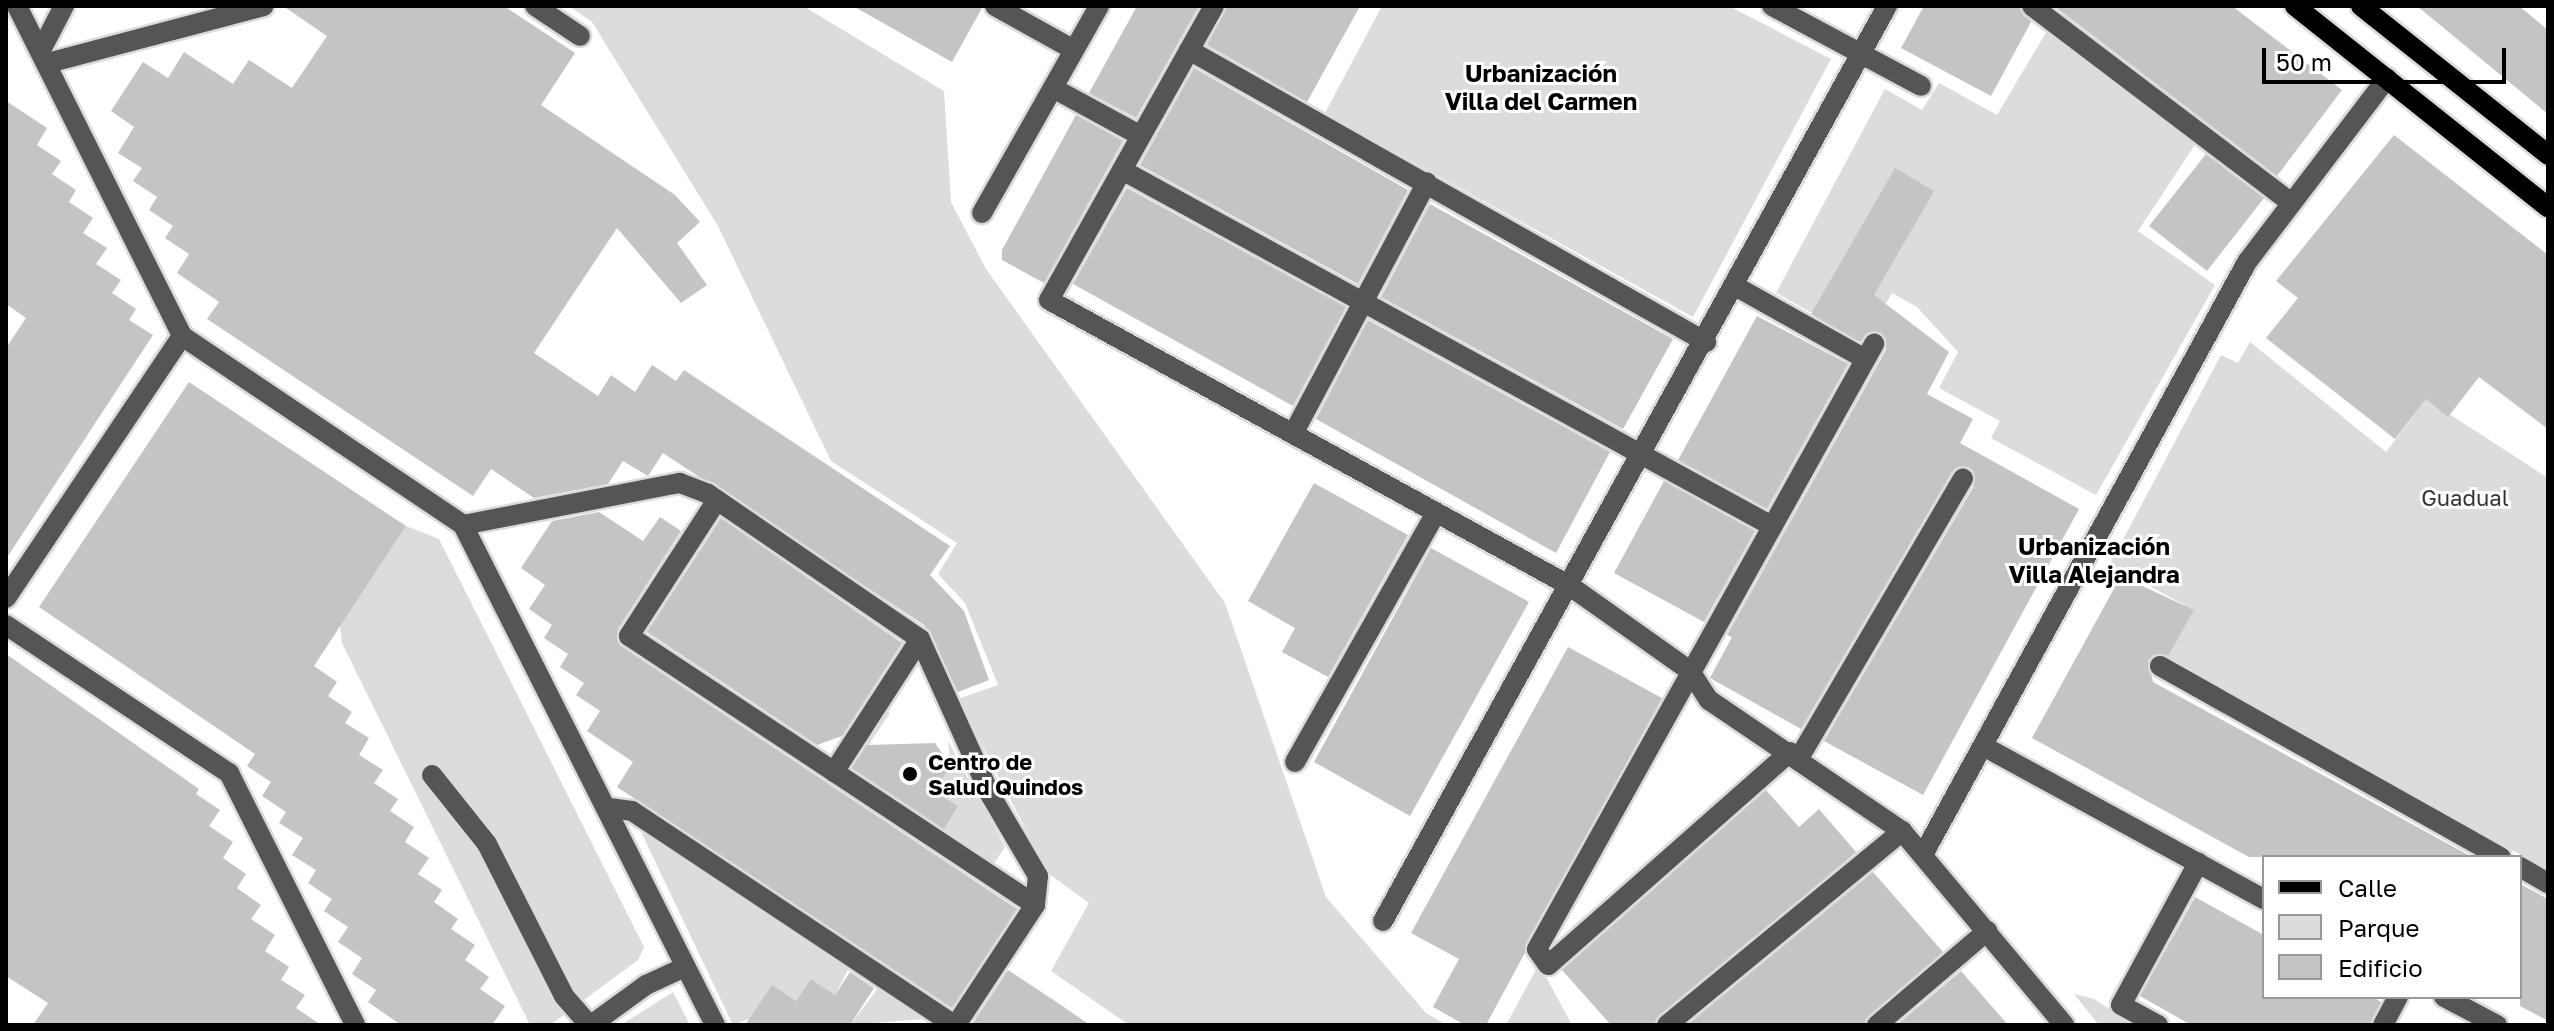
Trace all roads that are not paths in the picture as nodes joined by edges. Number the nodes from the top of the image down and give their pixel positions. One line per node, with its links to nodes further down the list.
1 (17, 6): 17 (street)
2 (64, 6): 17 (street)
3 (264, 6): 17 (street)
4 (535, 6): 13 (street)
5 (995, 6): 14 (street)
6 (1099, 6): 14 (street)
7 (1214, 6): 15 (street)
8 (1772, 6): 16 (street)
9 (1887, 6): 16 (street)
10 (2032, 6): 25 (street)
11 (2295, 6): 18 (main road)
12 (2361, 6): 22 (main road)
13 (580, 36)
14 (1074, 50): 20 (street)
15 (1189, 50): 21 (street); 24 (street)
16 (1861, 54): 19 (street); 28 (street)
17 (45, 57): 30 (street)
18 (2387, 78): 25 (street); 26 (main road)
19 (1921, 86)
20 (1053, 88): 21 (street); 27 (street)
21 (1141, 136): 23 (street)
22 (2548, 155)
23 (1122, 170): 29 (street); 32 (street)
24 (1427, 182): 29 (street); 31 (street)
25 (2290, 202): 45 (street)
26 (2548, 207)
27 (982, 213)
28 (1735, 286): 31 (street); 38 (street)
29 (1363, 304): 32 (street); 33 (street)
30 (182, 336): 37 (street); 40 (street)
31 (1706, 342): 33 (street)
32 (1293, 434): 36 (street)
33 (1643, 454): 38 (street); 39 (street)
34 (1963, 479): 46 (street)
35 (717, 500): 37 (street); 42 (street); 48 (street)
36 (1436, 513): 39 (street); 47 (street)
37 (463, 525): 50 (street)
38 (1772, 526): 44 (street)
39 (1570, 586): 44 (street); 59 (street)
40 (6, 598)
41 (6, 625): 64 (street)
42 (920, 639): 48 (street); 58 (street)
43 (2160, 666): 52 (street)
44 (1690, 671): 46 (street); 46 (street)
45 (1983, 746): 53 (street); 54 (street)
46 (1795, 755): 51 (street)
47 (1295, 762)
48 (834, 772): 58 (street)
49 (432, 775): 65 (street)
50 (609, 808): 61 (street); 67 (street)
51 (1902, 831): 53 (street); 68 (street)
52 (2476, 851)
53 (1924, 853): 60 (street)
54 (2198, 863): 57 (street); 71 (street)
55 (2522, 868): 56 (street)
56 (2548, 883)
57 (2262, 898)
58 (1035, 905): 67 (street)
59 (1383, 921)
60 (1987, 931): 69 (street); 70 (street)
61 (685, 967): 65 (street); 66 (street)
62 (2397, 999): 72 (street)
63 (2448, 999): 73 (street)
64 (355, 1025)
65 (590, 1025)
66 (715, 1025)
67 (955, 1025)
68 (1667, 1025)
69 (1877, 1025)
70 (2064, 1025)
71 (2158, 1025)
72 (2383, 1025)
73 (2497, 1025)

